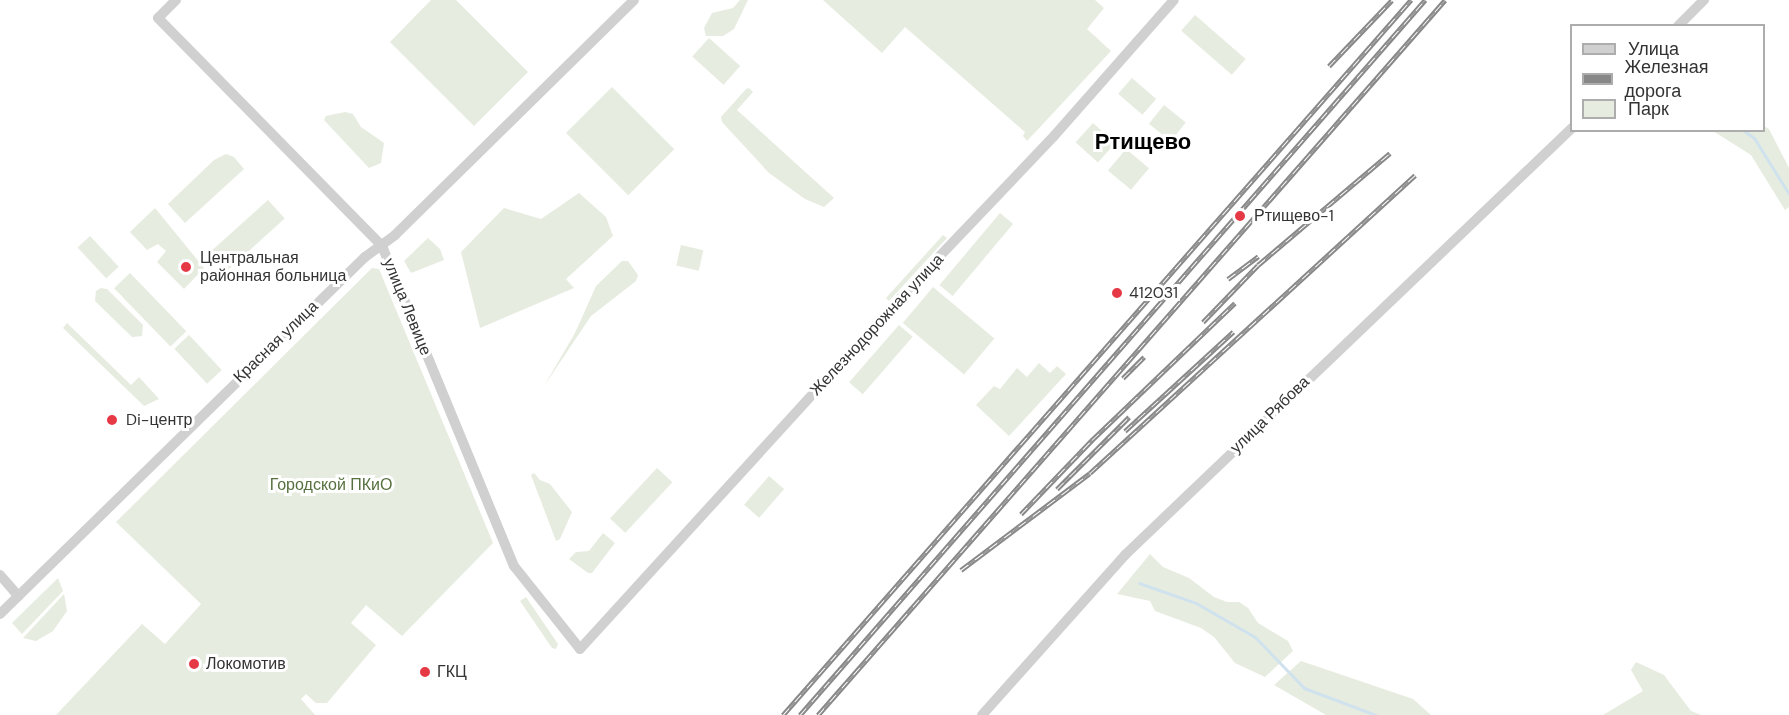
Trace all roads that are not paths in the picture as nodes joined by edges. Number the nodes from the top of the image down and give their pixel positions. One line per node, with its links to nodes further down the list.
1 (176, 0): 7 (street, улица Левице)
2 (633, 0): 7 (street, Красная улица)
3 (1174, 0): 11 (street, Железнодорожная улица)
4 (1704, 0): 5 (street)
5 (1679, 24)
6 (1570, 130): 12 (street, улица Рябова)
7 (382, 246): 9 (street, Красная улица); 11 (street, улица Левице)
8 (0, 575): 9 (street)
9 (18, 596): 10 (street, Красная улица)
10 (0, 614)
11 (580, 649)
12 (982, 715)

